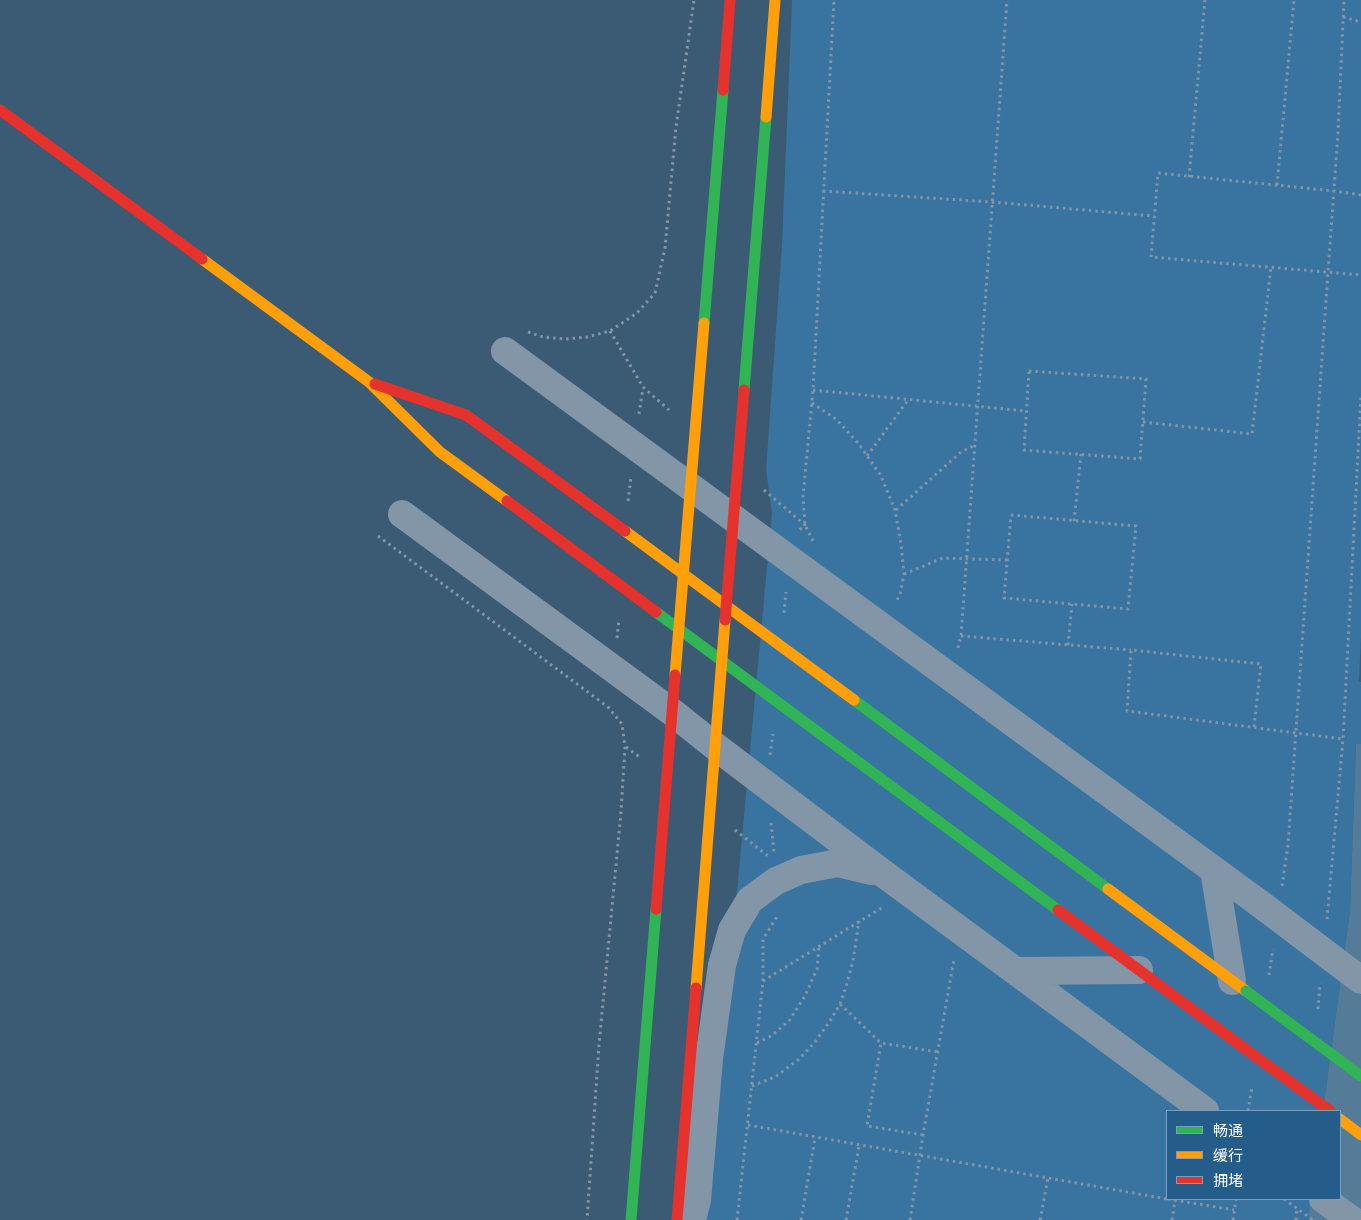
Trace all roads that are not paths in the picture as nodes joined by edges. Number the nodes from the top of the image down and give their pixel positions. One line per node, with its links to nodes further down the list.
1 (730, 0): 6 (main road)
2 (776, 0): 8 (main road)
3 (0, 110): 5 (main road)
4 (505, 351): 6 (street)
5 (369, 382): 9 (main road); 11 (main road)
6 (691, 488): 8 (street); 9 (main road)
7 (402, 514): 13 (street)
8 (734, 518): 10 (main road); 15 (street)
9 (684, 574): 10 (main road); 11 (main road)
10 (726, 606): 12 (main road); 20 (main road)
11 (679, 629): 12 (main road); 13 (main road)
12 (722, 660): 14 (main road); 17 (main road)
13 (672, 712): 14 (street); 27 (main road)
14 (716, 747): 16 (street); 28 (main road)
15 (1214, 870): 19 (street, bridge); 20 (street)
16 (884, 874): 18 (street); 29 (street)
17 (1139, 970): 18 (street); 23 (main road, bridge)
18 (1016, 971): 22 (street)
19 (1361, 980)
20 (1239, 986): 21 (main road, bridge)
21 (1361, 1076)
22 (1204, 1110)
23 (1329, 1110)
24 (1341, 1120): 25 (main road)
25 (1361, 1134)
26 (1324, 1200): 30 (street)
27 (631, 1220)
28 (677, 1220)
29 (692, 1220)
30 (1352, 1220)

